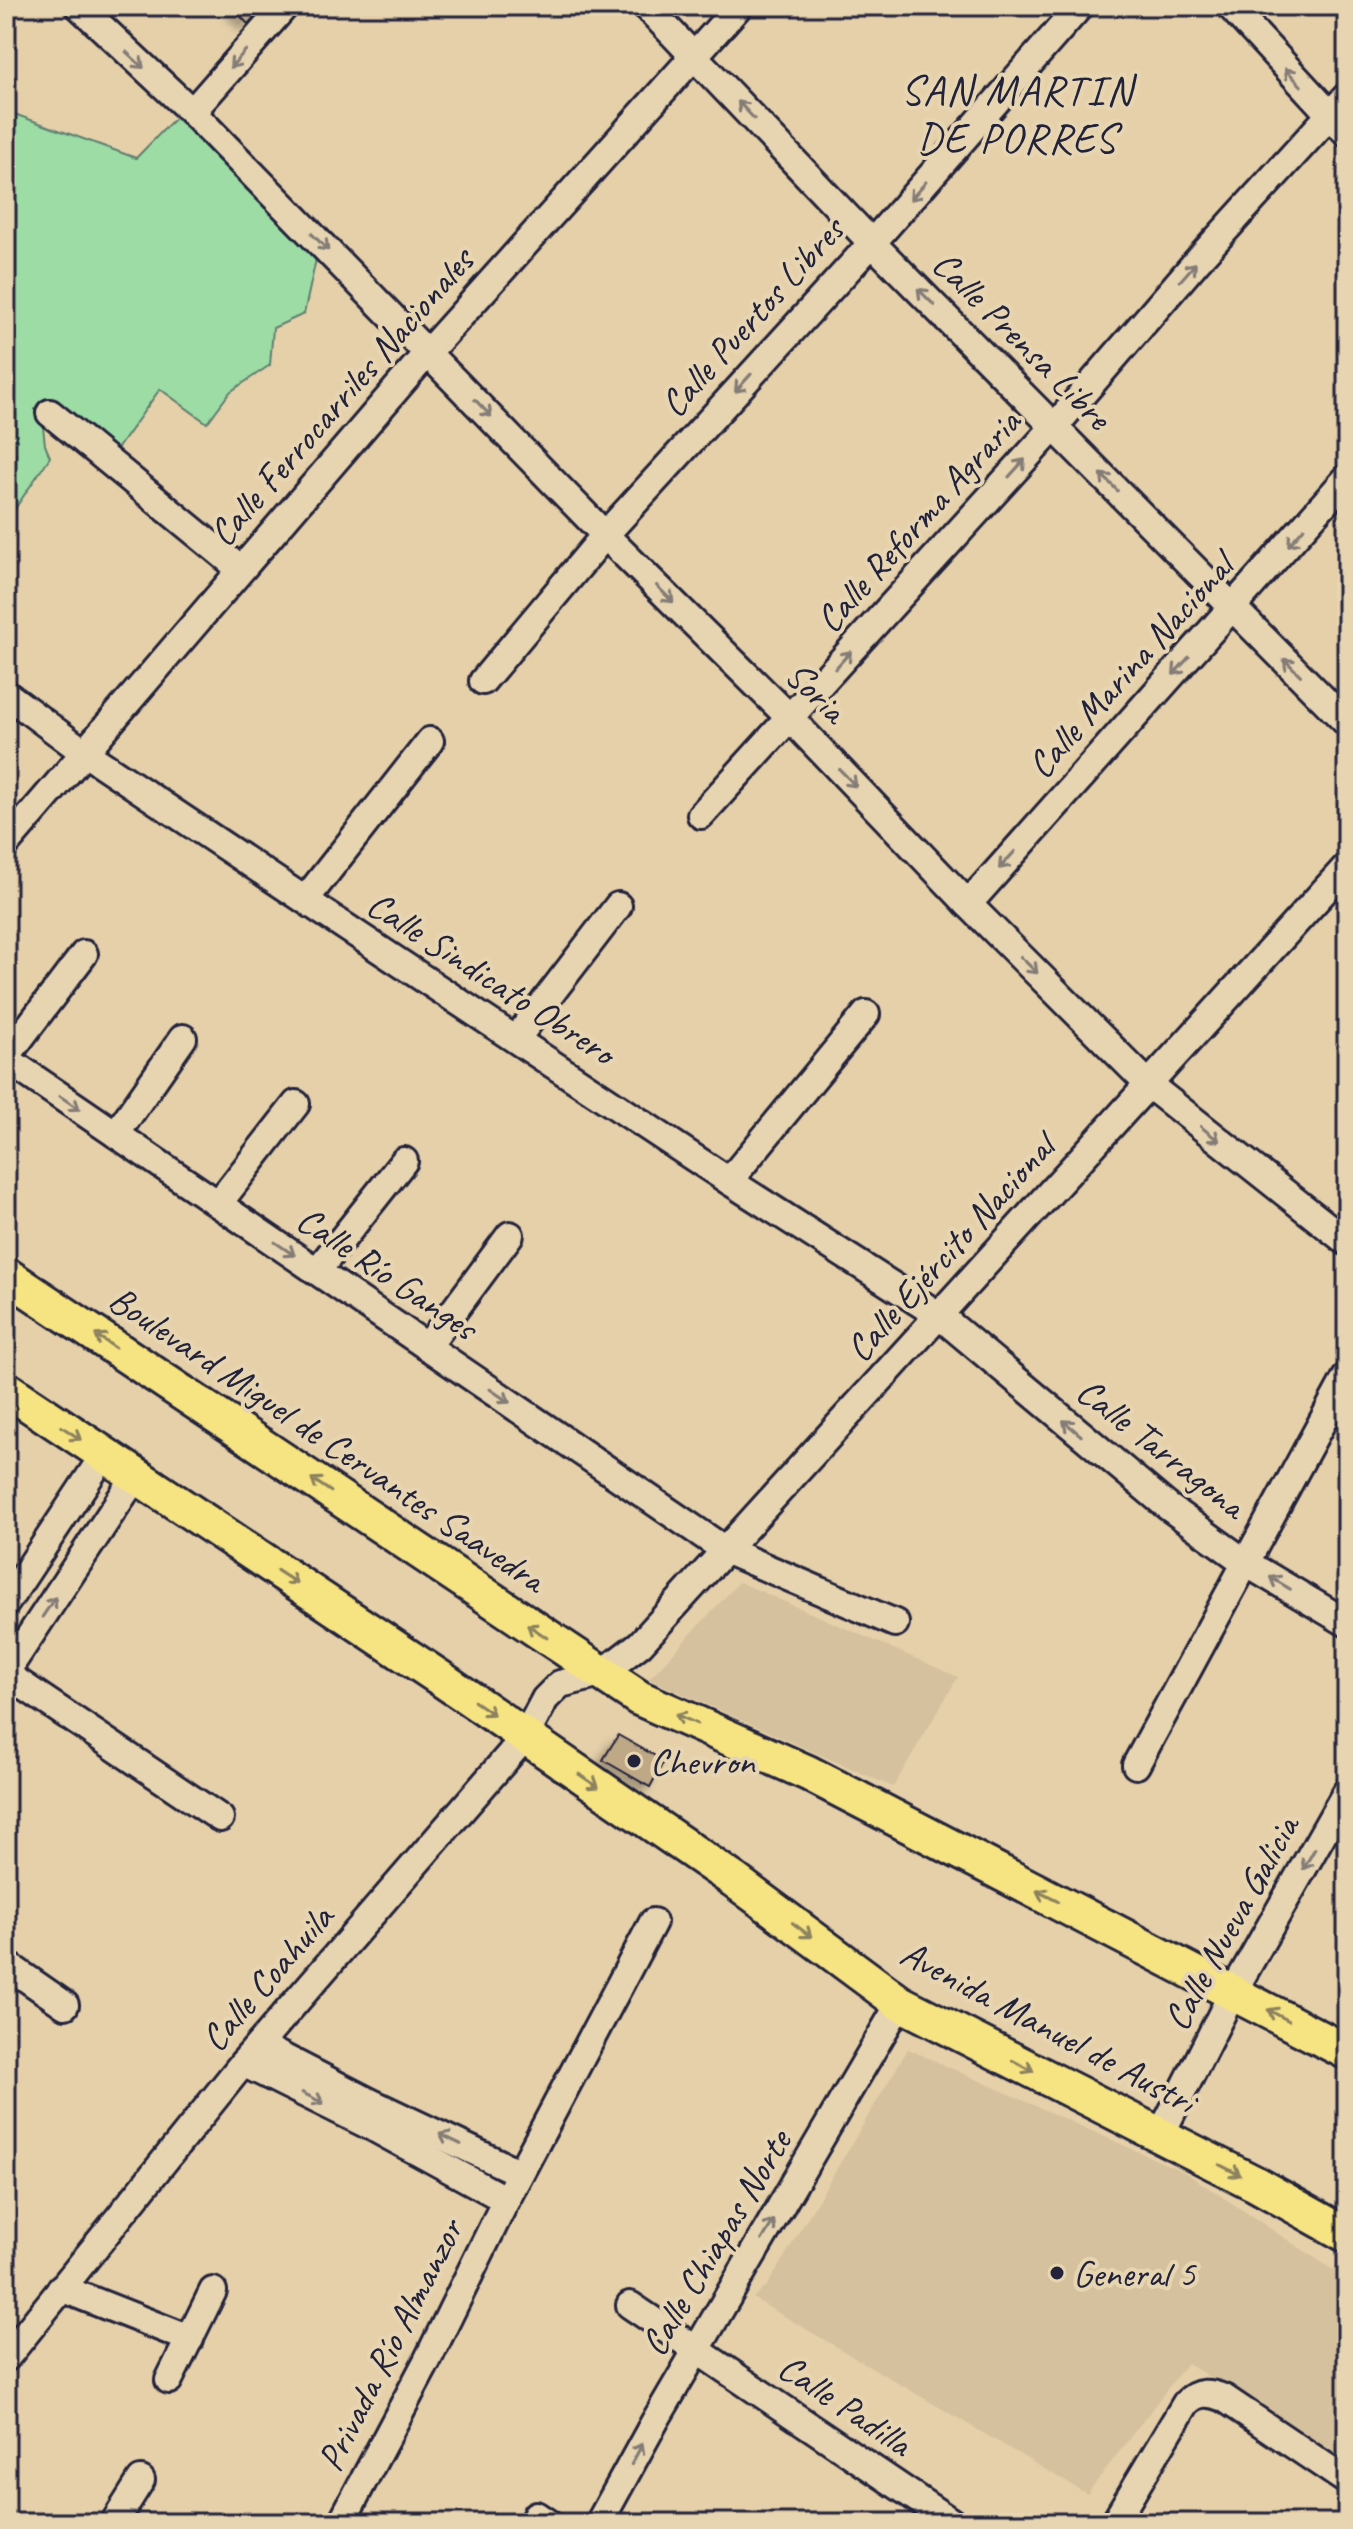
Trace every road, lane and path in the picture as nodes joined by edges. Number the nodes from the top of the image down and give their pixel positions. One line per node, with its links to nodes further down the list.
1 (79, 6): 9 (street, Soria, one-way to 9)
2 (285, 6): 9 (street, one-way to 9)
3 (646, 6): 7 (street, Calle Prensa Libre)
4 (739, 6): 7 (street, Calle Ferrocarriles Nacionales)
5 (1080, 6): 11 (street, Calle Puertos Libres, one-way to 11)
6 (1230, 6): 10 (street, one-way to 6)
7 (696, 57): 11 (street, Calle Prensa Libre, one-way to 7); 12 (street, Calle Ferrocarriles Nacionales)
8 (1347, 96): 10 (street, Calle Reforma Agraria)
9 (192, 112): 12 (street, Soria, one-way to 12)
10 (1338, 125): 14 (street, Calle Reforma Agraria, one-way to 10)
11 (872, 243): 14 (street, Calle Prensa Libre, one-way to 11); 16 (street, Calle Puertos Libres, one-way to 16)
12 (428, 352): 16 (street, Soria, one-way to 16); 17 (street, Calle Ferrocarriles Nacionales)
13 (50, 413): 17 (street)
14 (1055, 426): 18 (street, Calle Prensa Libre, one-way to 14); 21 (street, Calle Reforma Agraria, one-way to 14)
15 (1347, 478): 18 (street, Calle Marina Nacional, one-way to 18)
16 (605, 535): 19 (street, Calle Puertos Libres); 21 (street, Soria, one-way to 21)
17 (240, 569): 24 (street, Calle Ferrocarriles Nacionales)
18 (1233, 608): 22 (street, Calle Prensa Libre, one-way to 18); 29 (street, Calle Marina Nacional, one-way to 29)
19 (483, 681)
20 (6, 694): 24 (street, Calle Sindicato Obrero)
21 (790, 718): 25 (street, Calle Reforma Agraria); 29 (street, Soria, one-way to 29)
22 (1347, 723)
23 (430, 741): 28 (street)
24 (85, 753): 26 (street, Calle Ferrocarriles Nacionales); 28 (street, Calle Sindicato Obrero)
25 (701, 815)
26 (6, 844)
27 (1347, 866): 36 (street, Calle Ejército Nacional)
28 (305, 900): 34 (street, Calle Sindicato Obrero)
29 (968, 904): 36 (street, Soria, one-way to 36)
30 (618, 906): 34 (street)
31 (84, 954): 35 (street)
32 (866, 1014): 40 (street)
33 (183, 1038): 38 (street)
34 (516, 1039): 40 (street, Calle Sindicato Obrero)
35 (6, 1058): 38 (street, Calle Río Ganges, one-way to 38)
36 (1149, 1085): 43 (street, Soria, one-way to 43); 46 (street, Calle Ejército Nacional)
37 (296, 1104): 41 (street)
38 (116, 1134): 41 (street, Calle Río Ganges)
39 (404, 1161): 44 (street)
40 (729, 1181): 46 (street, Calle Sindicato Obrero)
41 (218, 1204): 44 (street, Calle Río Ganges, one-way to 44)
42 (510, 1235): 47 (street)
43 (1347, 1242)
44 (317, 1271): 47 (street, Calle Río Ganges)
45 (6, 1275): 58 (main road, Boulevard Miguel de Cervantes Saavedra, one-way to 45)
46 (940, 1316): 52 (street, Calle Ejército Nacional); 53 (street, Calle Tarragona, one-way to 46)
47 (427, 1347): 52 (street, Calle Río Ganges, one-way to 52)
48 (1347, 1376): 53 (street)
49 (6, 1389): 50 (main road, one-way to 50)
50 (104, 1455): 51 (main road); 54 (street)
51 (135, 1477): 57 (street, one-way to 51); 59 (main road, one-way to 59)
52 (725, 1550): 55 (street, Calle Río Ganges); 58 (street, Calle Ejército Nacional)
53 (1246, 1563): 56 (street, Calle Tarragona, one-way to 53); 60 (street)
54 (6, 1603)
55 (895, 1623)
56 (1347, 1623)
57 (6, 1673): 62 (street)
58 (601, 1674): 59 (street, Calle Coahuila); 65 (main road, Boulevard Miguel de Cervantes Saavedra, one-way to 58)
59 (525, 1737): 66 (main road, Avenida Manuel de Austri, one-way to 66); 69 (street, Calle Coahuila)
60 (1136, 1765)
61 (1347, 1791): 65 (street, Calle Nueva Galicia, one-way to 65)
62 (220, 1818)
63 (653, 1922): 71 (street, Privada Río Almanzor)
64 (6, 1964): 67 (street)
65 (1233, 1992): 68 (main road, Boulevard Miguel de Cervantes Saavedra, one-way to 65); 70 (street, Calle Nueva Galicia)
66 (900, 2003): 70 (main road, Avenida Manuel de Austri, one-way to 70); 78 (street, Calle Chiapas Norte, one-way to 66)
67 (65, 2005)
68 (1347, 2052)
69 (251, 2054): 71 (street, one-way to 69); 72 (street, Privada Río Almanzor, one-way to 72); 74 (street, Calle Coahuila)
70 (1161, 2134): 73 (main road, Avenida Manuel de Austri, one-way to 73)
71 (520, 2173): 72 (street, Privada Río Almanzor)
72 (506, 2200): 84 (street, Privada Río Almanzor)
73 (1347, 2235)
74 (61, 2288): 77 (street); 79 (street, Calle Coahuila)
75 (213, 2291): 77 (street)
76 (630, 2305): 78 (street, Calle Padilla)
77 (190, 2339): 80 (street)
78 (695, 2350): 85 (street, Calle Chiapas Norte, one-way to 78); 86 (street, Calle Padilla)
79 (6, 2358)
80 (169, 2380)
81 (141, 2480): 83 (street)
82 (1347, 2481): 87 (street)
83 (114, 2523)
84 (341, 2523)
85 (599, 2523)
86 (953, 2523)
87 (1114, 2523)

